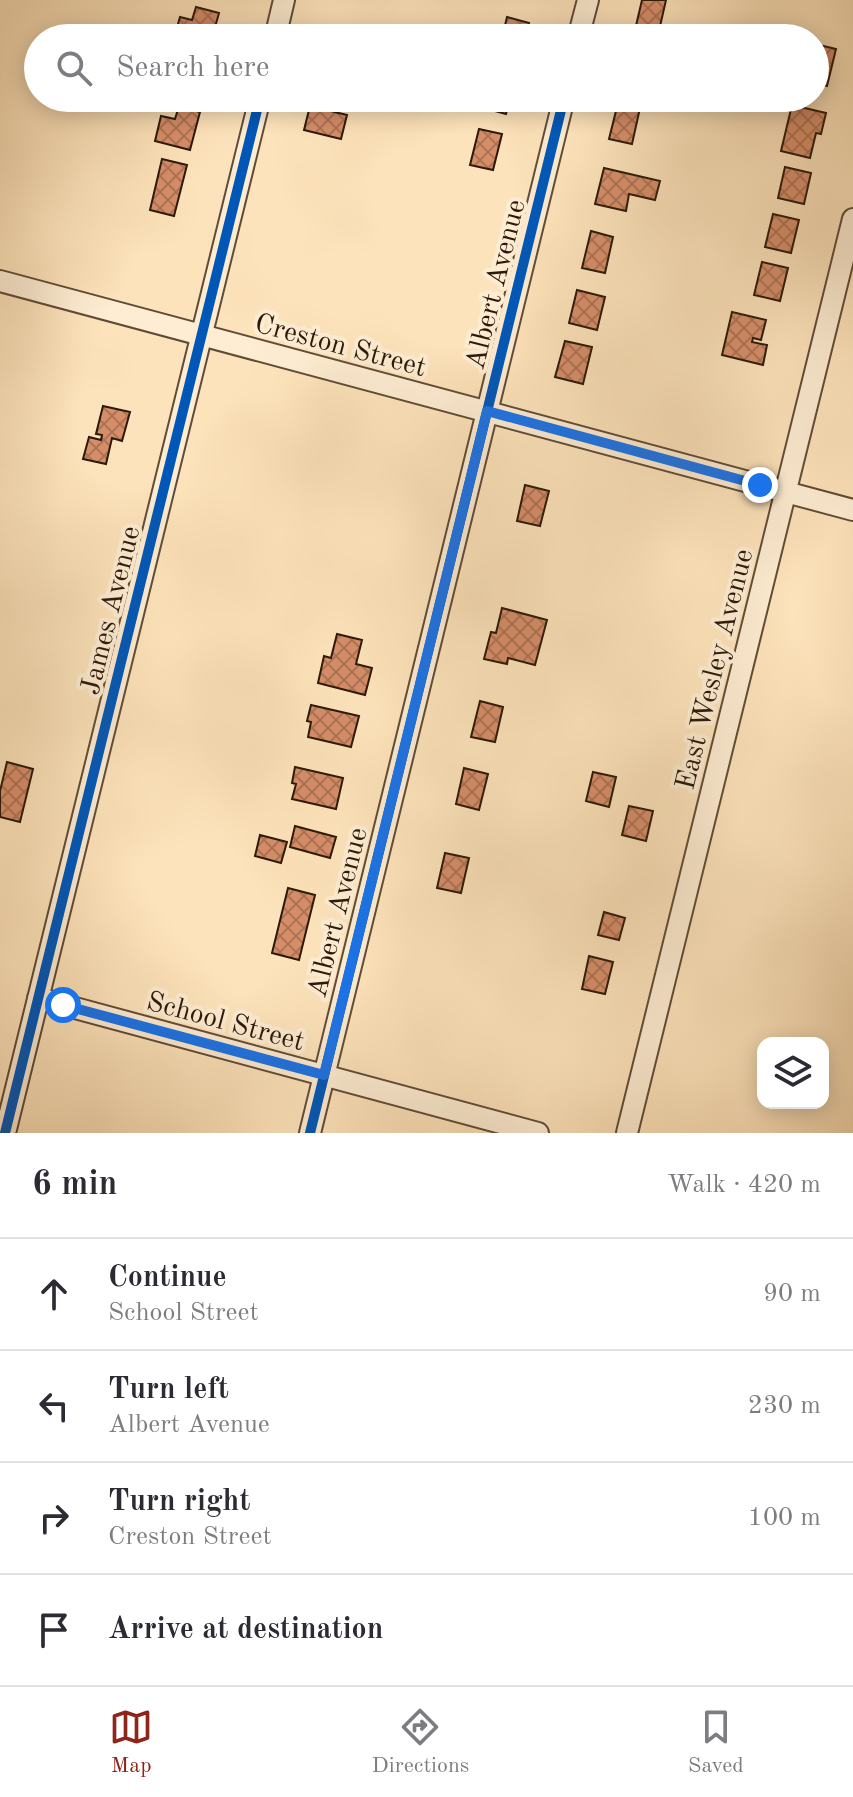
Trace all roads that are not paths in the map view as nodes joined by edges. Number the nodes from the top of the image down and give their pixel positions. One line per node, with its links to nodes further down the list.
1 (284, 0): 3 (street)
2 (588, 0): 4 (street)
3 (278, 24)
4 (582, 24)
5 (257, 112): 9 (street, James Avenue)
6 (561, 112): 10 (street, Albert Avenue)
7 (853, 219): 11 (street, East Wesley Avenue)
8 (0, 281): 9 (street, Creston Street)
9 (201, 335): 10 (street, Creston Street); 13 (street, James Avenue)
10 (487, 411): 11 (street, Creston Street); 14 (street, Albert Avenue)
11 (785, 492): 12 (street, Creston Street); 18 (street, East Wesley Avenue)
12 (853, 510)
13 (38, 998): 14 (street, School Street); 15 (street, James Avenue)
14 (324, 1075): 16 (street, Albert Avenue); 17 (street, School Street)
15 (5, 1133)
16 (310, 1133)
17 (538, 1133)
18 (627, 1133)

